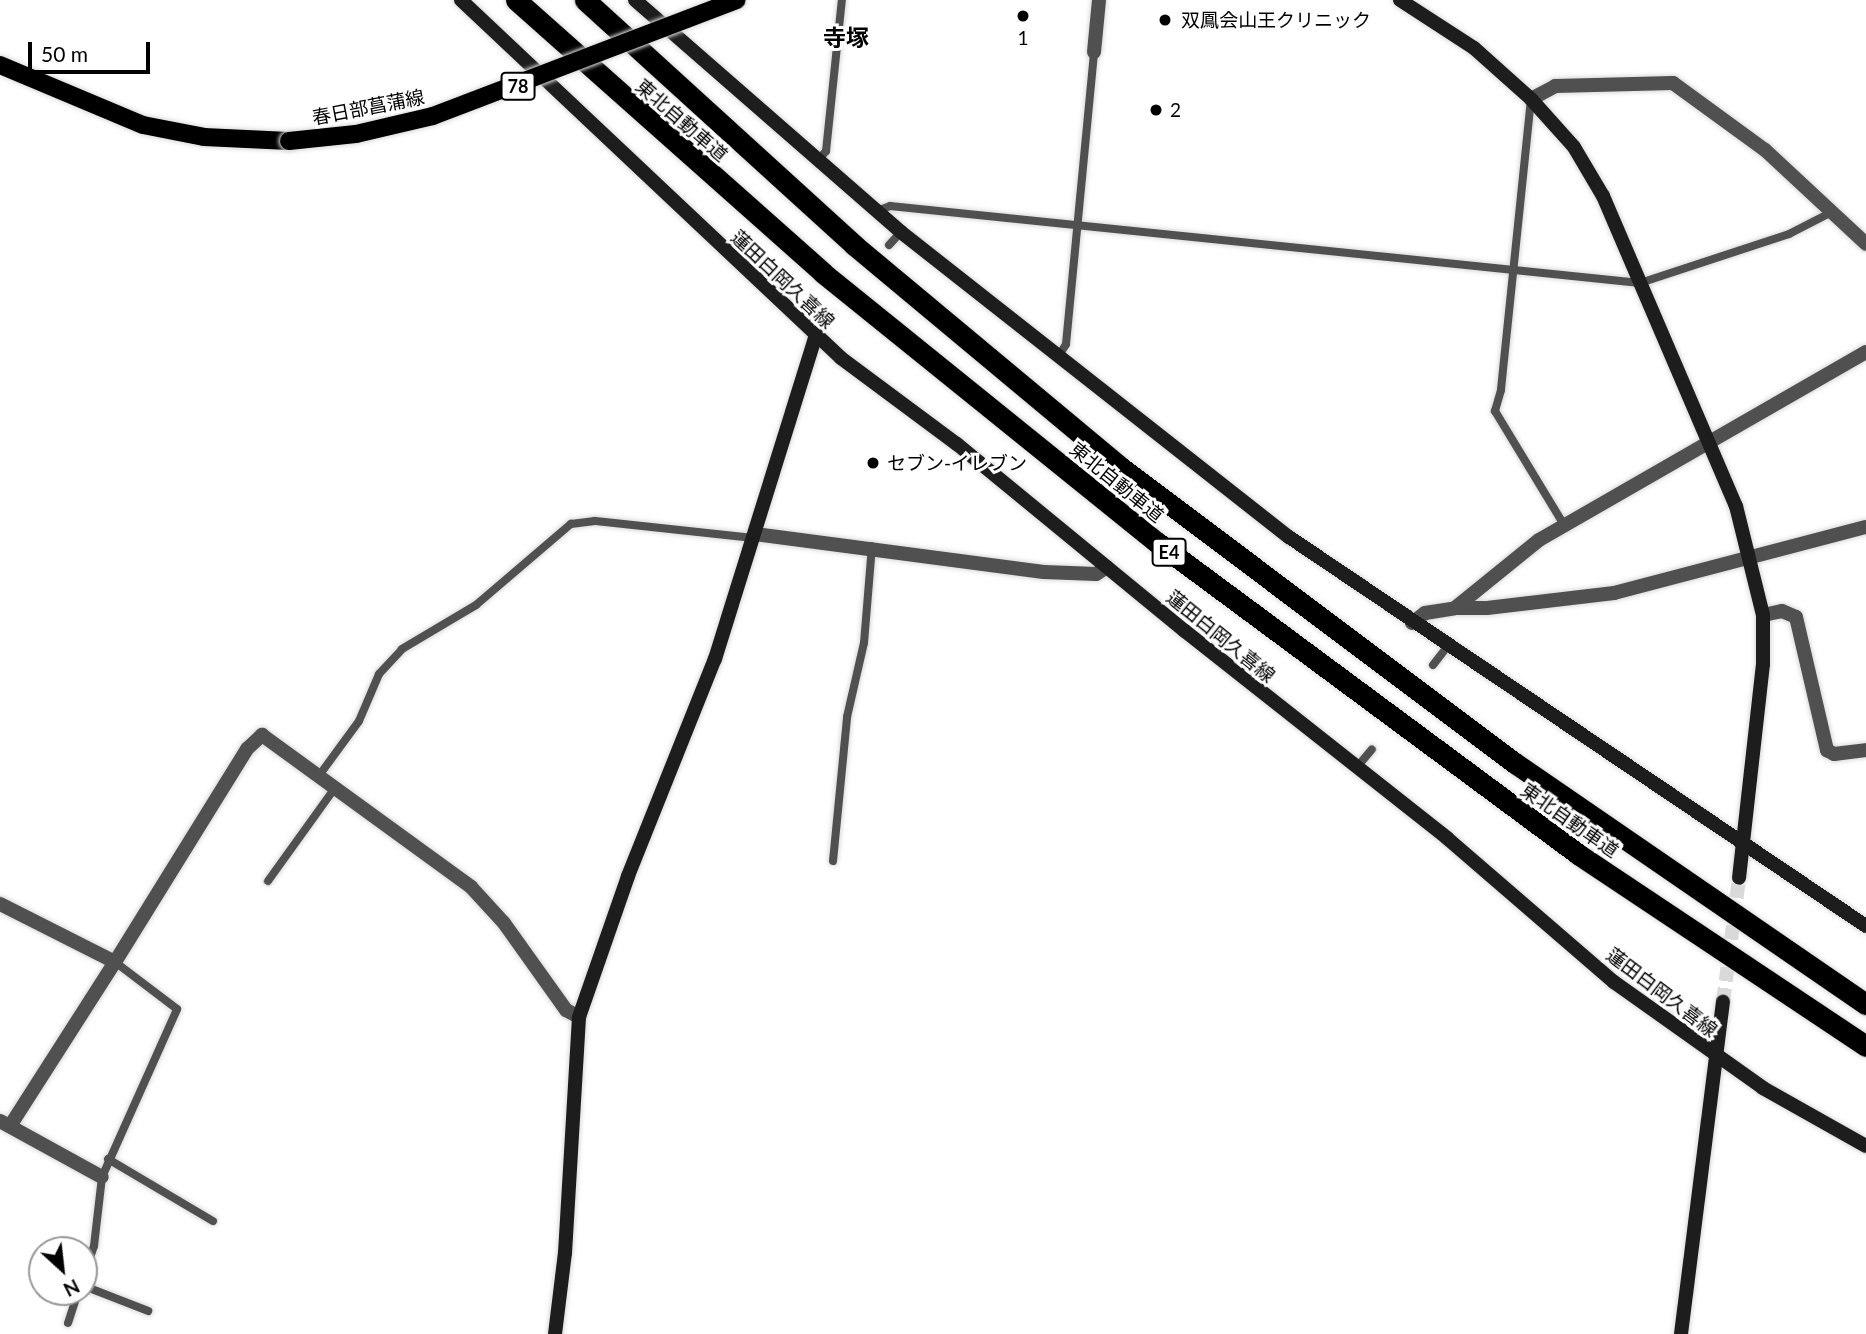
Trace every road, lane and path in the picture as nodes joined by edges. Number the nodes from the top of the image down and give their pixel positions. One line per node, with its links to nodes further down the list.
1 (461, 0): 22 (street, 蓮田白岡久喜線)
2 (516, 0): 52 (highway, 東北自動車道 / E4)
3 (585, 0): 50 (highway, 東北自動車道 / E4)
4 (635, 0): 12 (street)
5 (737, 0): 10 (main road, 春日部菖蒲線 / 78, bridge)
6 (842, 0): 12 (lane)
7 (1099, 0): 9 (street)
8 (1400, 0): 11 (street)
9 (1094, 52): 15 (lane)
10 (0, 65)
11 (1531, 99): 14 (street); 19 (lane); 20 (street)
12 (818, 160): 13 (street)
13 (879, 211): 15 (lane); 16 (street)
14 (1830, 214): 17 (street); 20 (lane)
15 (1076, 224): 19 (lane); 24 (lane)
16 (901, 232): 18 (lane); 24 (street)
17 (1865, 242)
18 (889, 246)
19 (1512, 270): 20 (lane); 26 (lane)
20 (1640, 283): 25 (street)
21 (831, 315): 22 (lane)
22 (816, 337): 28 (street); 31 (street, 蓮田白岡久喜線)
23 (1866, 352): 25 (street)
24 (1058, 357): 34 (street)
25 (1709, 441): 26 (street); 30 (street)
26 (1564, 525): 32 (street)
27 (1866, 527): 30 (street)
28 (755, 536): 29 (street); 40 (lane); 51 (street)
29 (873, 546): 31 (street); 43 (lane)
30 (1752, 557): 32 (street); 33 (street)
31 (1107, 567): 39 (street, 蓮田白岡久喜線)
32 (1455, 608): 34 (street)
33 (1763, 615): 38 (street); 42 (street)
34 (1412, 623): 35 (street)
35 (1447, 647): 36 (lane); 42 (street)
36 (1433, 665)
37 (1372, 749): 39 (lane)
38 (1866, 750)
39 (1357, 767): 53 (street, 蓮田白岡久喜線)
40 (318, 778): 41 (street); 48 (street)
41 (334, 789): 45 (lane); 51 (street)
42 (1744, 848): 44 (street); 47 (street)
43 (834, 861)
44 (1739, 878)
45 (268, 881)
46 (0, 904): 48 (street)
47 (1866, 926)
48 (115, 962): 54 (street); 56 (lane)
49 (1723, 1002): 53 (street)
50 (1866, 1004)
51 (579, 1017): 64 (street)
52 (1866, 1046)
53 (1718, 1058): 55 (street, 蓮田白岡久喜線); 65 (street)
54 (5, 1123): 57 (street)
55 (1866, 1146)
56 (108, 1159): 57 (lane); 58 (lane)
57 (102, 1177): 59 (lane)
58 (213, 1221)
59 (95, 1236)
60 (98, 1291): 62 (lane)
61 (73, 1306): 63 (lane)
62 (148, 1311)
63 (68, 1323)
64 (555, 1334)
65 (1681, 1334)

